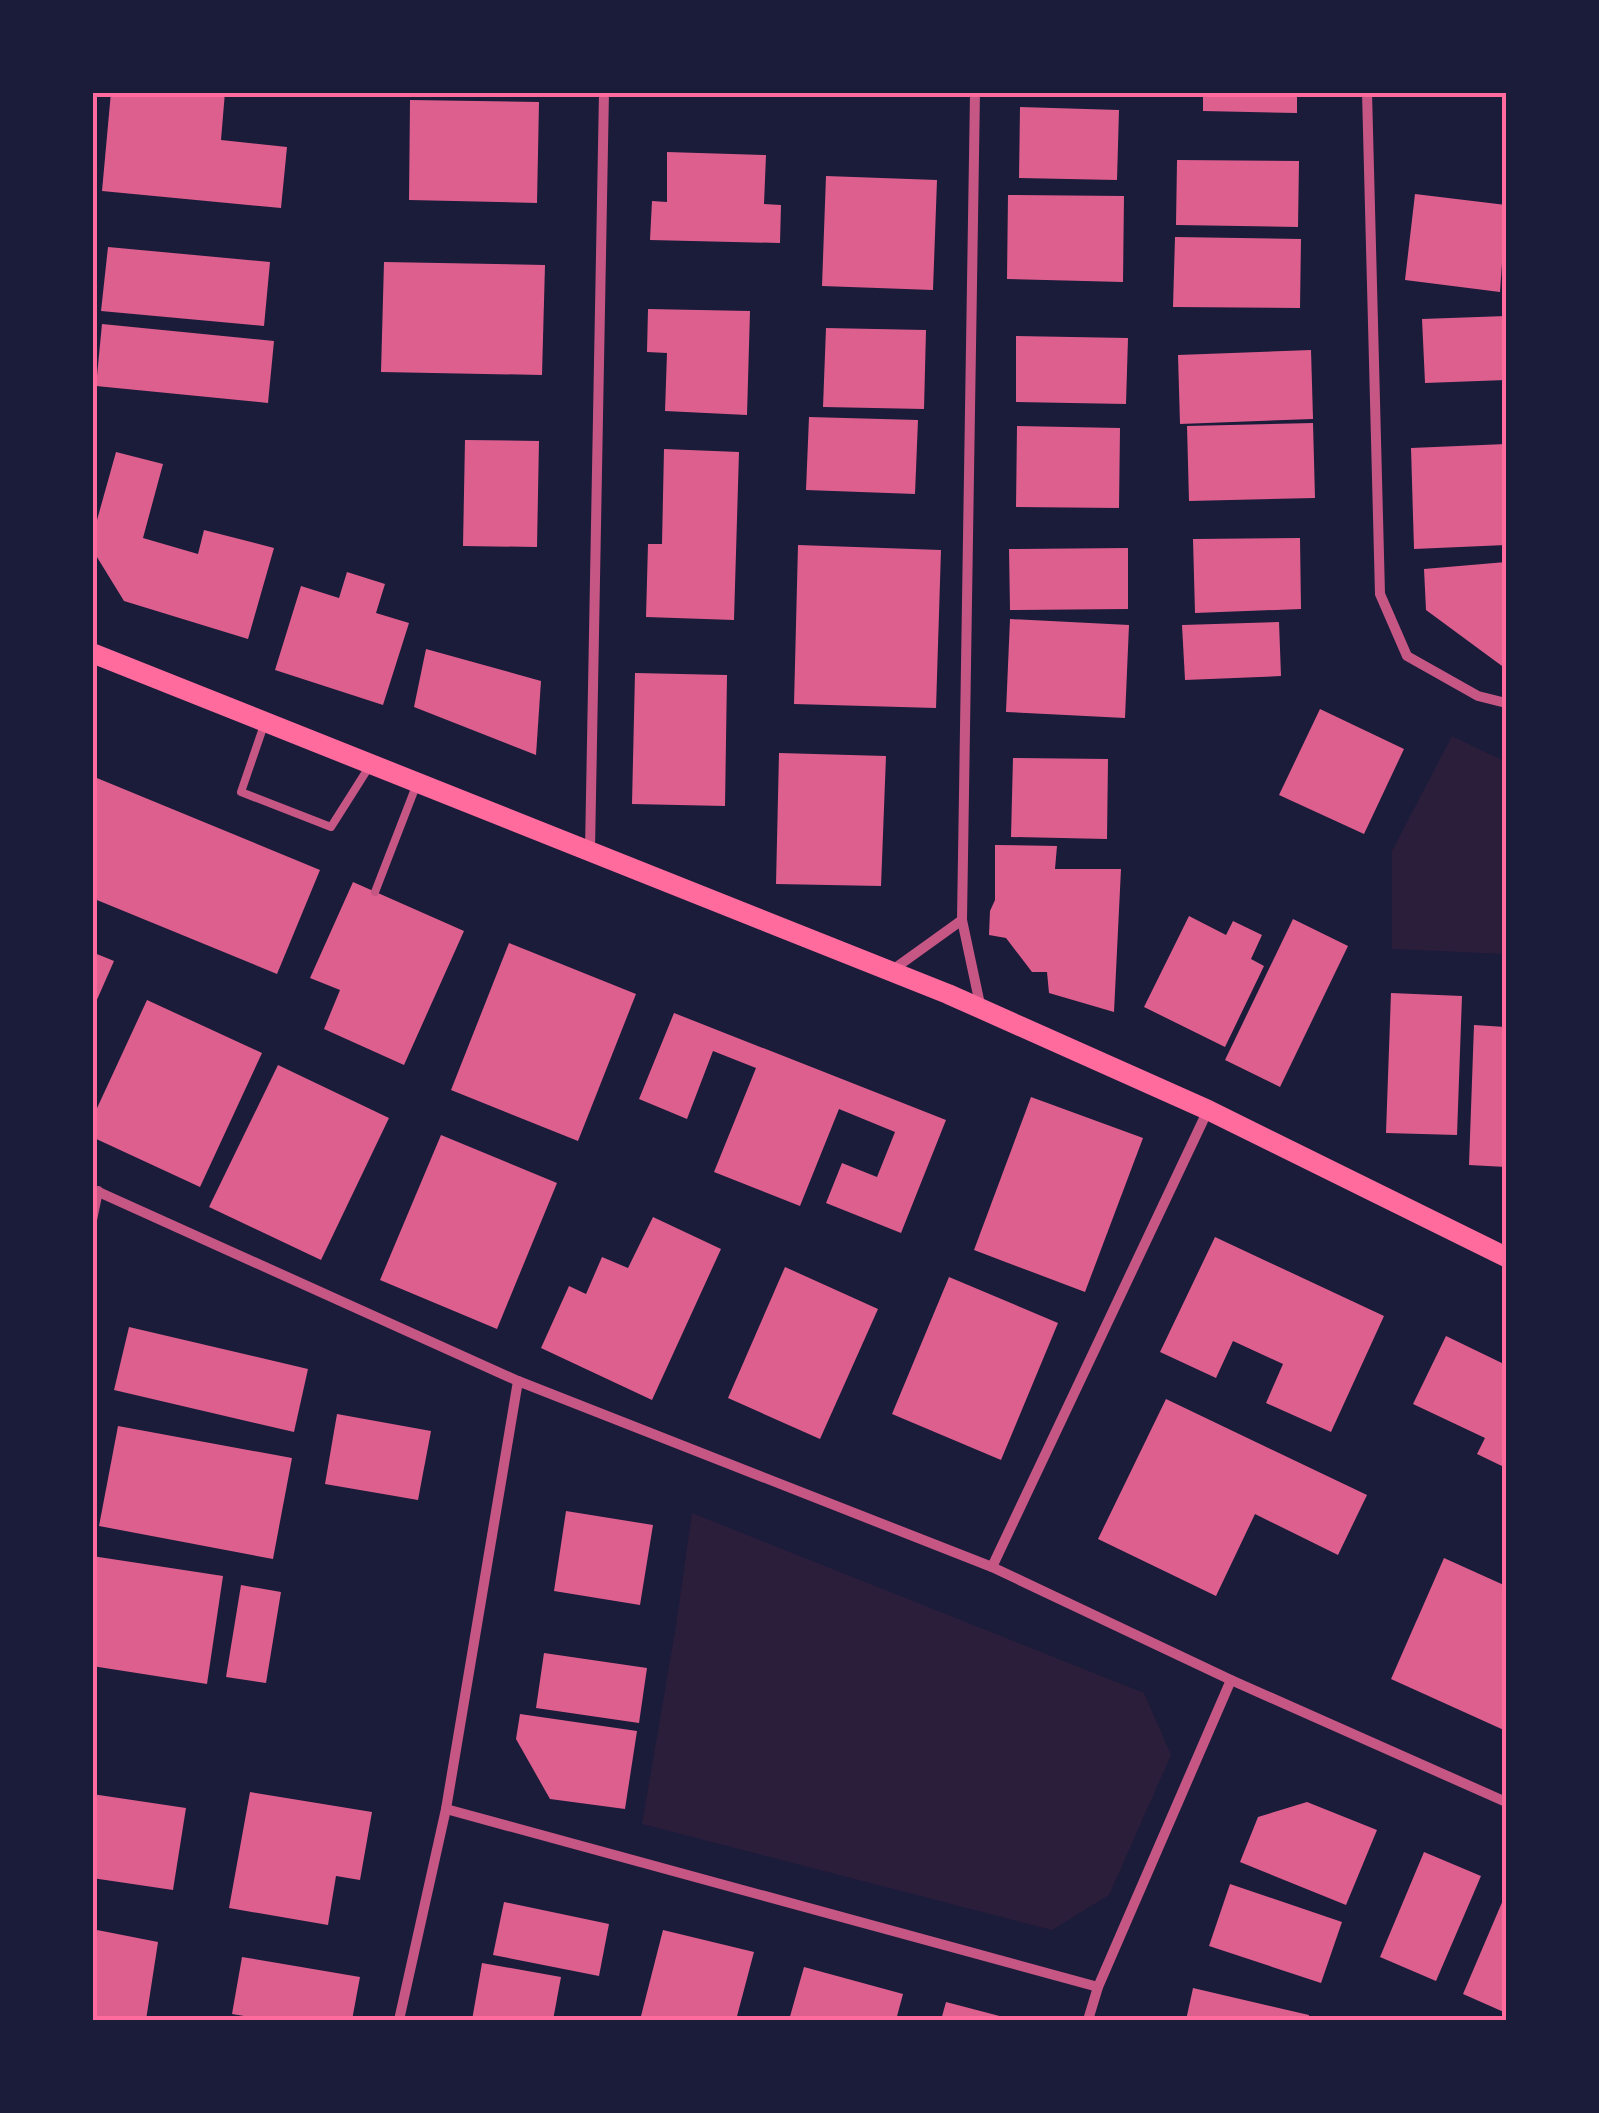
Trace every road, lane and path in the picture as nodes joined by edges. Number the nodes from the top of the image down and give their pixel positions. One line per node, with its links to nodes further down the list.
1 (604, 92): 9 (street)
2 (975, 92): 11 (street)
3 (1367, 92): 5 (street)
4 (92, 653): 6 (main road)
5 (1506, 704)
6 (266, 722): 7 (main road); 7 (lane)
7 (371, 764): 8 (main road)
8 (417, 781): 9 (main road); 10 (lane)
9 (590, 850): 12 (main road)
10 (375, 892)
11 (962, 920): 12 (street); 13 (street)
12 (892, 971): 13 (main road)
13 (981, 1009): 14 (main road)
14 (1208, 1110): 17 (main road); 19 (street)
15 (95, 1190): 16 (street); 18 (street)
16 (92, 1220)
17 (1506, 1257)
18 (518, 1381): 19 (street); 22 (street)
19 (992, 1567): 20 (street)
20 (1230, 1680): 21 (street); 23 (street)
21 (1506, 1802)
22 (446, 1808): 23 (street); 24 (street)
23 (1098, 1987): 25 (street)
24 (399, 2020)
25 (1088, 2020)

